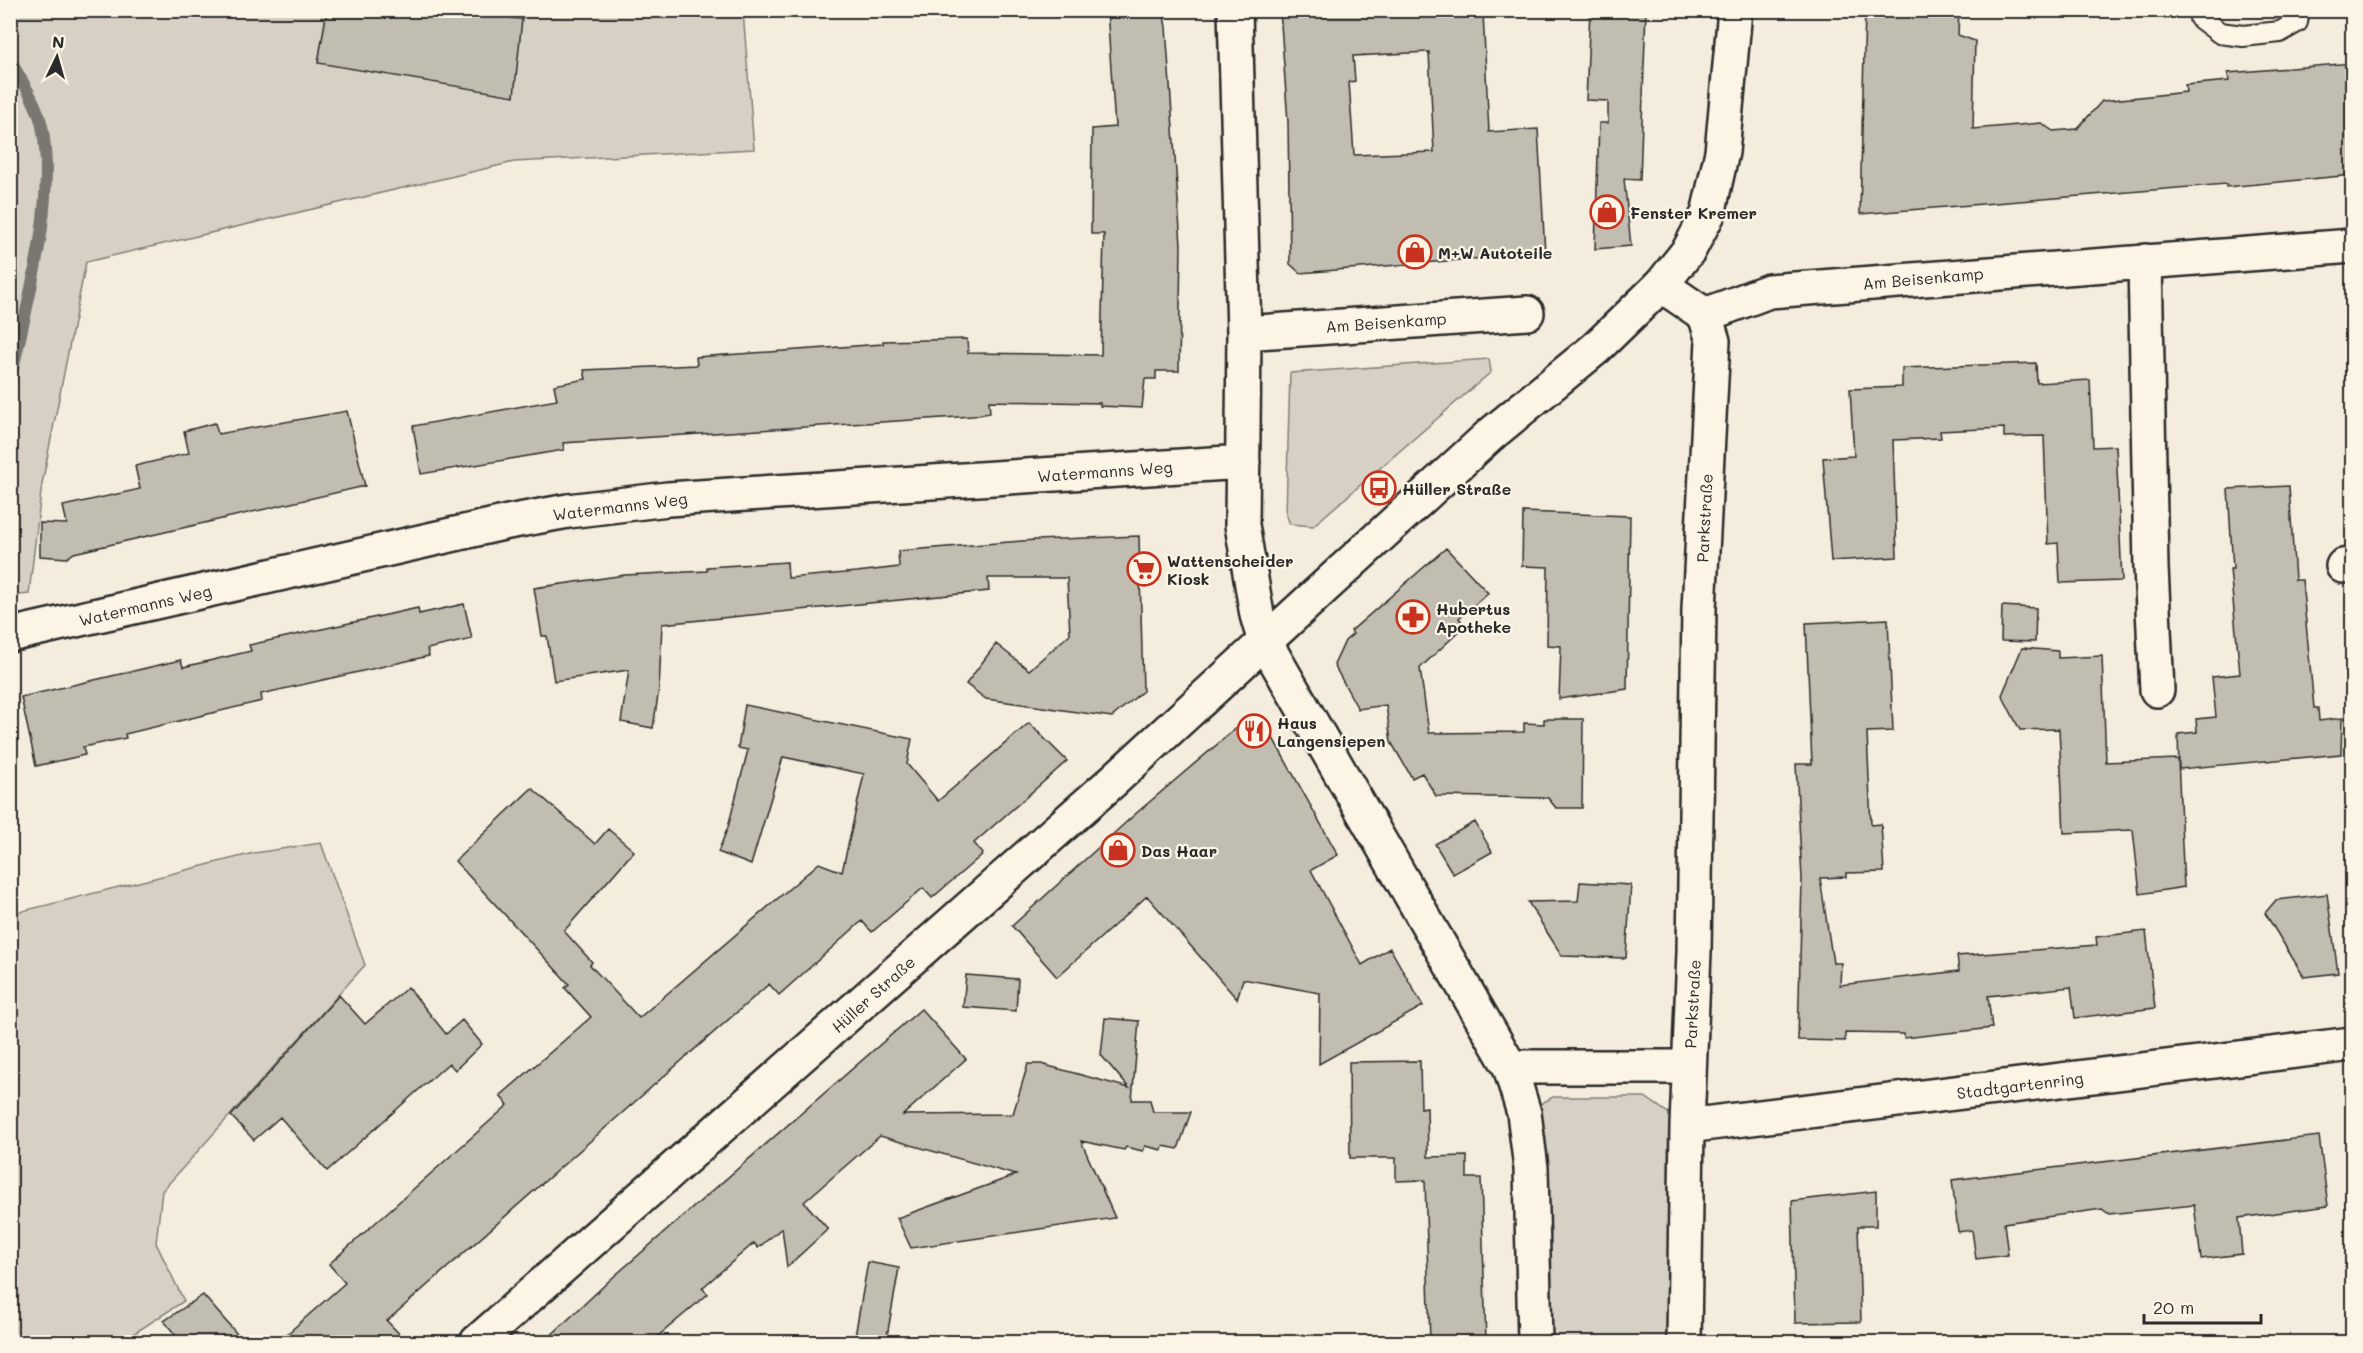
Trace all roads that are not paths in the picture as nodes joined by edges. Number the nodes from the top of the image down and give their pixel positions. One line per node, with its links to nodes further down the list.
1 (1235, 10): 10 (street)
2 (1735, 10): 7 (street)
3 (2200, 10): 4 (lane)
4 (2299, 10)
5 (2352, 246): 6 (street, Am Beisenkamp)
6 (2145, 261): 9 (street, Am Beisenkamp); 14 (street)
7 (1661, 285): 9 (street); 13 (street, Hüller Straße)
8 (1527, 313): 10 (street, Am Beisenkamp)
9 (1706, 315): 17 (street, Parkstraße)
10 (1244, 333): 11 (street)
11 (1243, 462): 12 (street, Watermanns Weg); 13 (street)
12 (12, 634)
13 (1265, 642): 16 (street); 19 (street, Hüller Straße)
14 (2157, 690)
15 (2352, 1044): 18 (street, Stadtgartenring)
16 (1510, 1067): 17 (street, Parkstraße); 20 (street)
17 (1689, 1067): 18 (street, Parkstraße)
18 (1687, 1126): 21 (street, Parkstraße)
19 (477, 1342)
20 (1535, 1342)
21 (1684, 1342)

